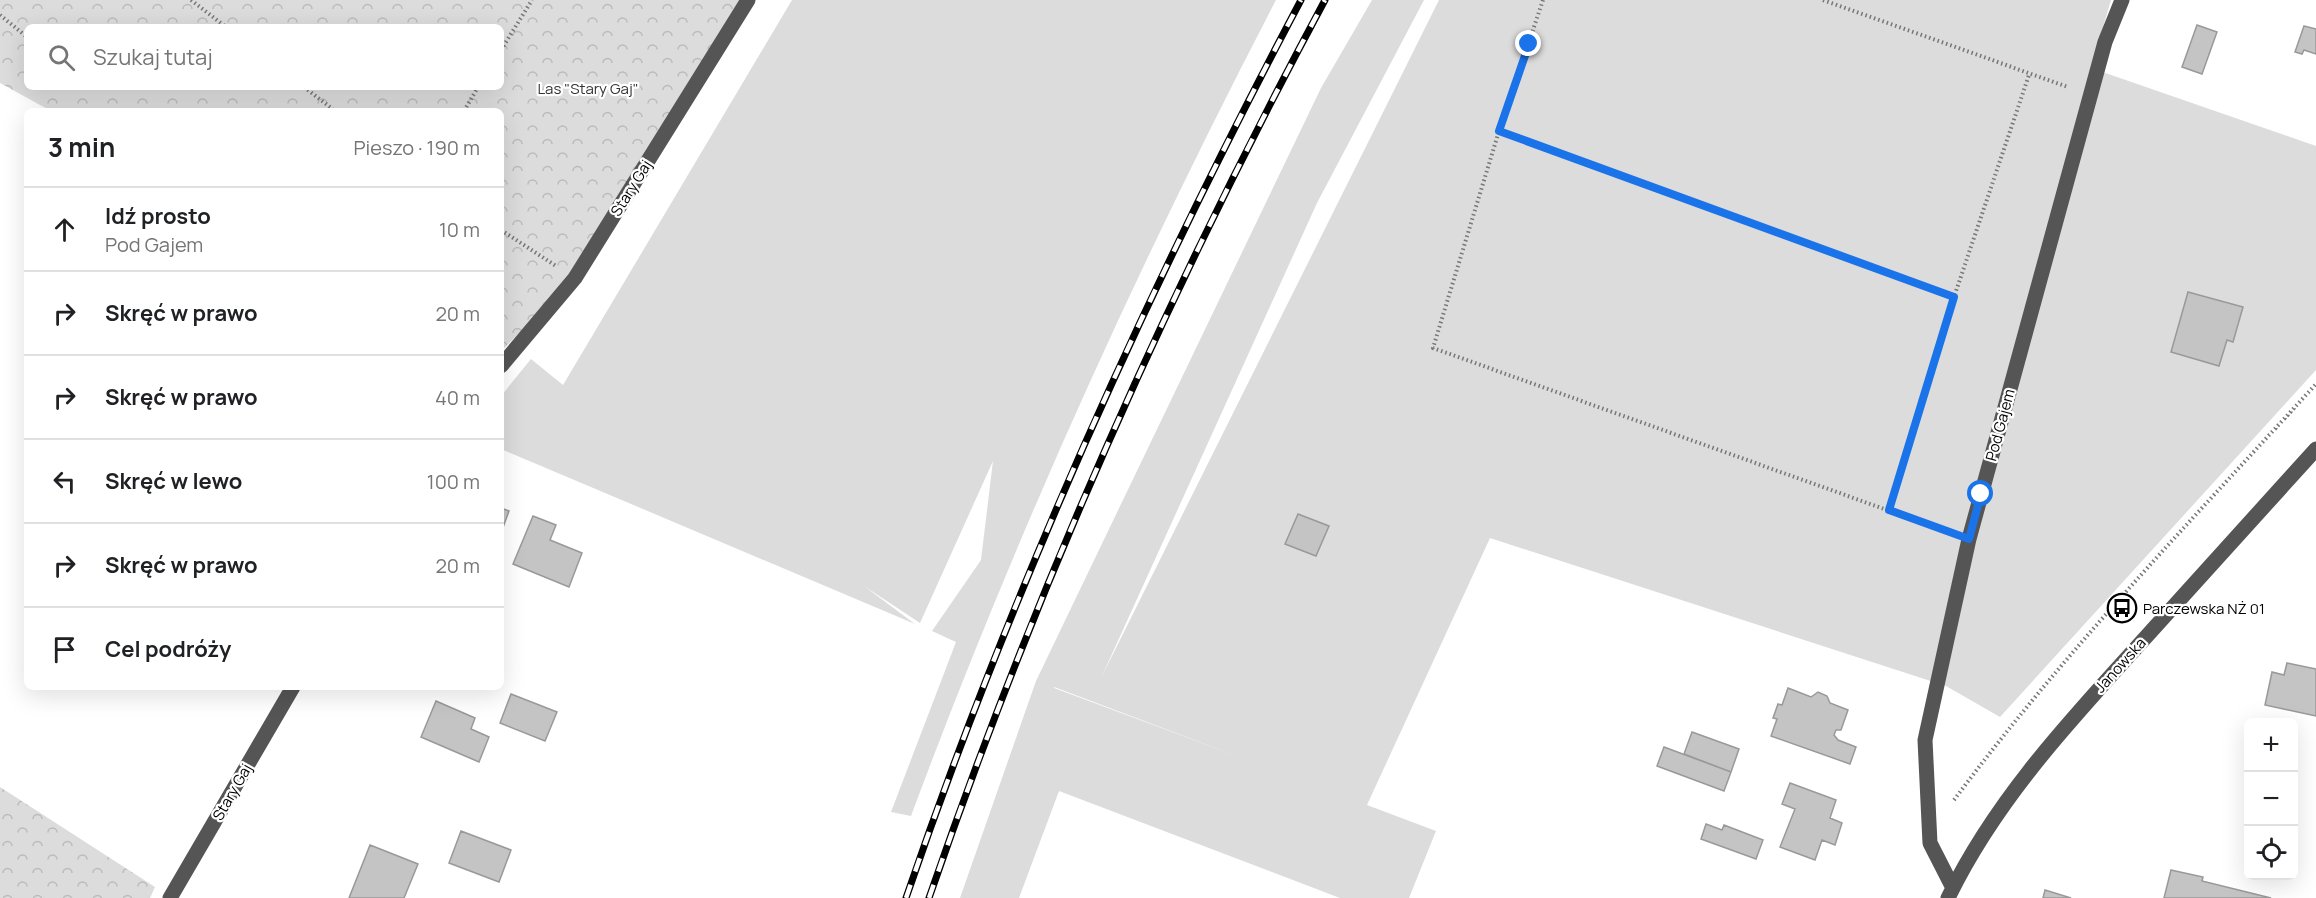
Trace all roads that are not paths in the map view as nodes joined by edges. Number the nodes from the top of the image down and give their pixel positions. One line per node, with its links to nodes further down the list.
1 (748, 0): 3 (street, Stary Gaj)
2 (2122, 0): 6 (street, Pod Gajem)
3 (504, 362)
4 (2316, 449): 6 (street, Janowska)
5 (291, 690): 7 (street, Stary Gaj)
6 (1951, 893)
7 (170, 898)

